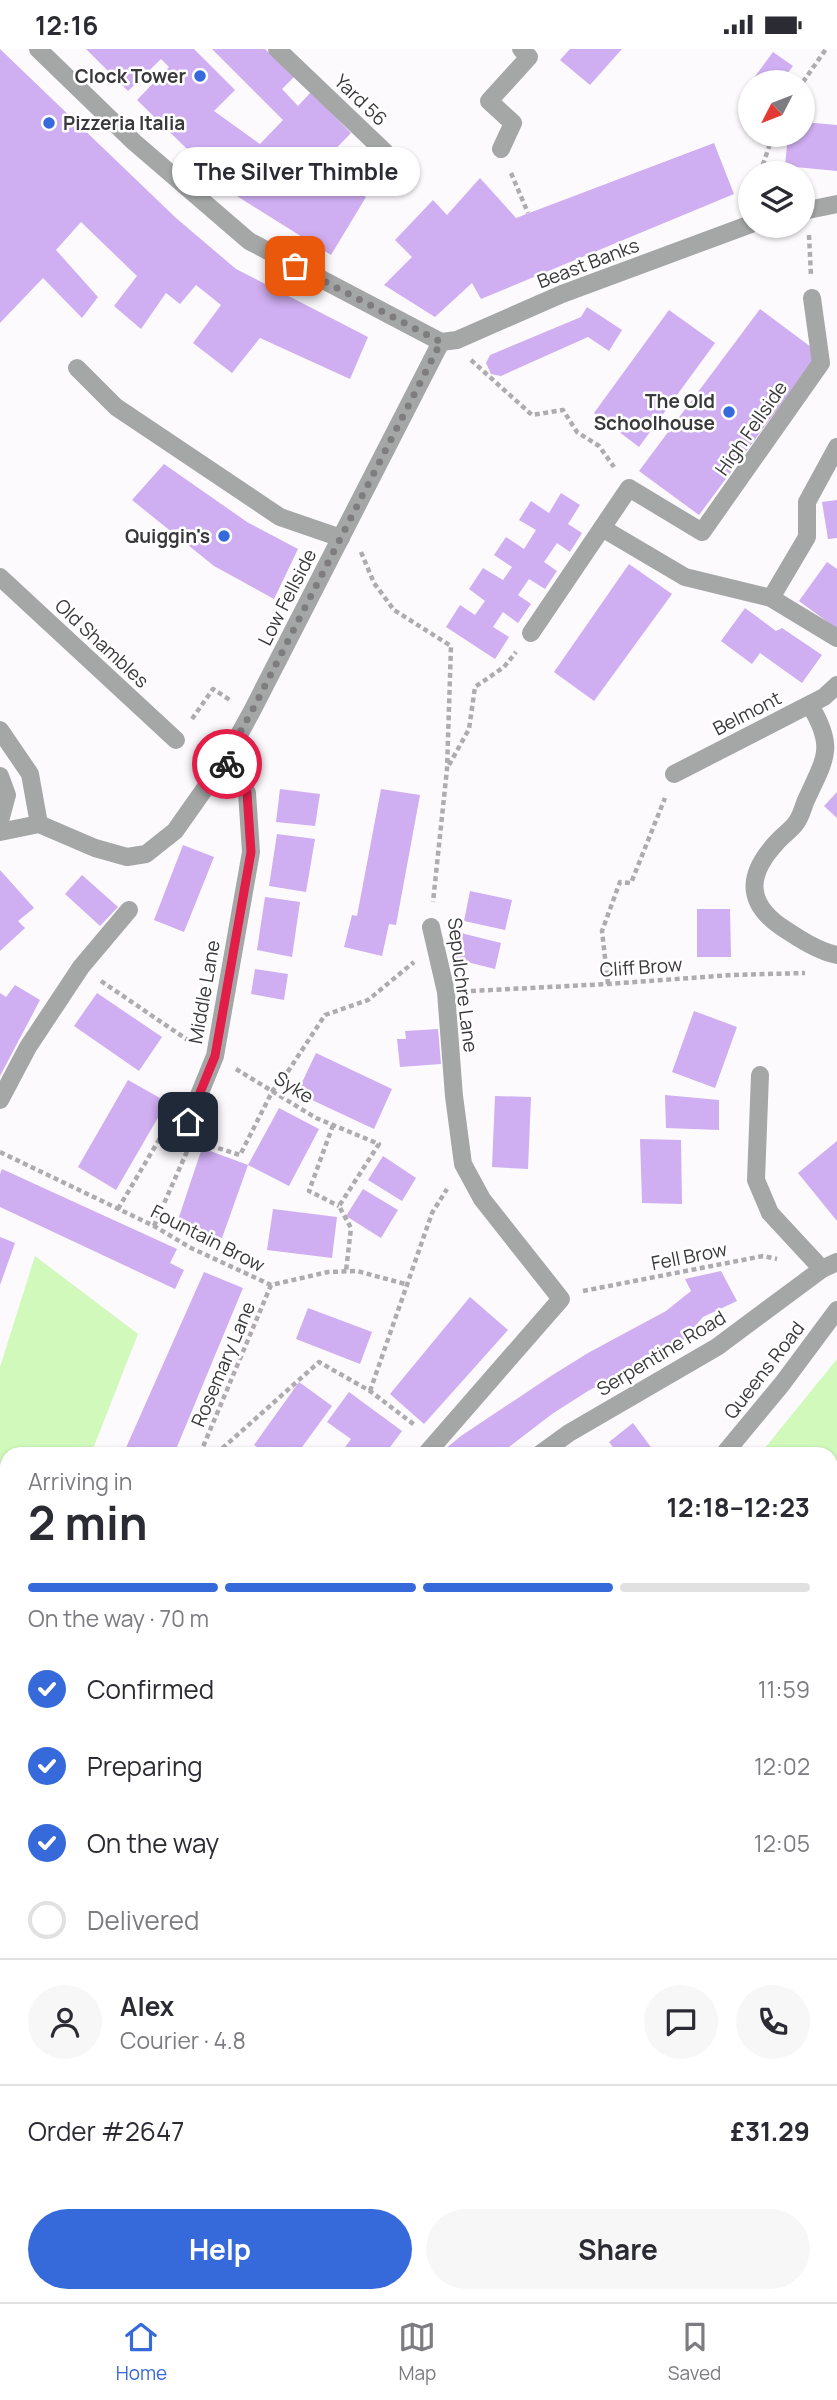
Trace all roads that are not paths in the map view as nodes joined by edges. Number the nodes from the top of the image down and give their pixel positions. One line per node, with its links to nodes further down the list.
1 (38, 49): 10 (street)
2 (277, 49): 5 (street, Yard 56)
3 (529, 52): 4 (street)
4 (501, 149)
5 (385, 152)
6 (837, 204): 7 (street)
7 (815, 208)
8 (738, 230): 10 (street, Beast Banks)
9 (812, 297): 13 (street, High Fellside)
10 (449, 341): 14 (street, Low Fellside)
11 (77, 368): 14 (street)
12 (837, 447): 16 (street)
13 (602, 528): 16 (street); 17 (street, High Fellside)
14 (345, 530): 23 (street, Low Fellside)
15 (0, 577): 22 (street, Old Shambles)
16 (771, 598): 18 (street)
17 (531, 633)
18 (837, 638)
19 (837, 685): 20 (street, Belmont)
20 (810, 705): 24 (street, Belmont); 31 (street)
21 (0, 730): 27 (street)
22 (176, 740)
23 (225, 759): 27 (street, Low Fellside); 34 (street, Middle Lane)
24 (674, 774)
25 (0, 776): 26 (street)
26 (0, 821)
27 (39, 824): 28 (street)
28 (0, 832)
29 (130, 910): 33 (street)
30 (431, 927): 37 (street, Sepulchre Lane)
31 (837, 955)
32 (760, 1075): 35 (street)
33 (0, 1100)
34 (188, 1122)
35 (830, 1266): 38 (street, Serpentine Road)
36 (837, 1310): 39 (street, Queens Road)
37 (432, 1447)
38 (550, 1447)
39 (730, 1447)

